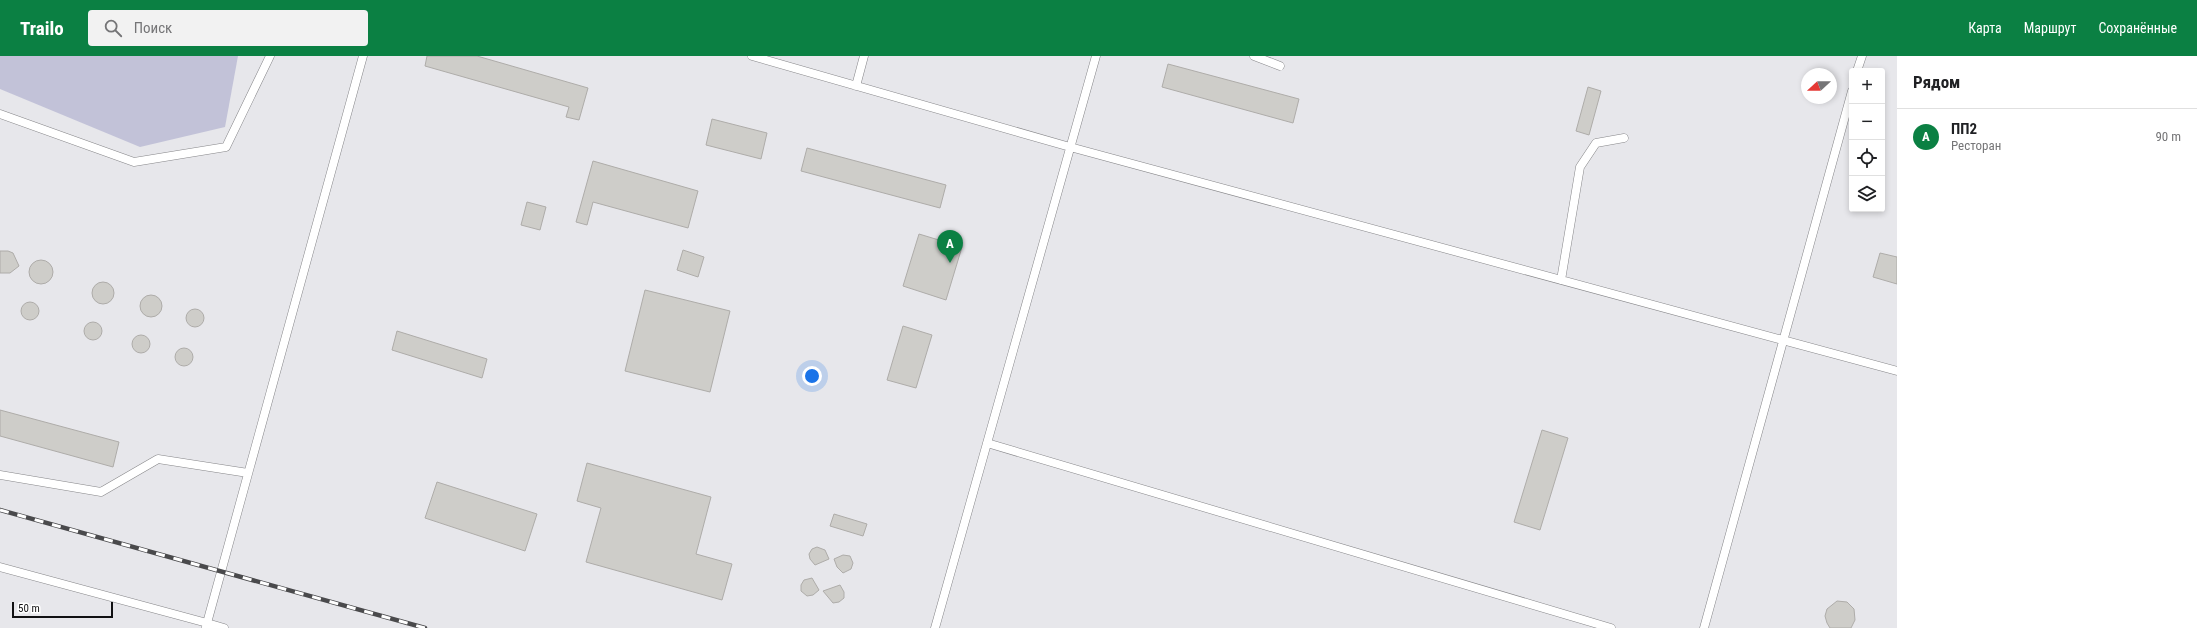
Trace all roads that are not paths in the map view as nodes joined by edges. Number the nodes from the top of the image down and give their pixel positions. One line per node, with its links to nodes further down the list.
1 (270, 56): 12 (lane)
2 (363, 56): 19 (lane)
3 (752, 56): 10 (lane)
4 (864, 56): 10 (lane)
5 (1096, 56): 14 (lane)
6 (1254, 56): 8 (lane)
7 (1862, 56): 9 (lane)
8 (1280, 66)
9 (1858, 68)
10 (856, 86): 14 (lane)
11 (1849, 102): 16 (lane)
12 (0, 114)
13 (1624, 138): 15 (lane)
14 (1070, 147): 15 (lane); 18 (lane)
15 (1561, 280): 16 (lane)
16 (1783, 340): 17 (lane); 26 (lane)
17 (1897, 371)
18 (987, 443): 24 (lane); 25 (lane)
19 (248, 473): 20 (lane); 22 (lane)
20 (0, 475)
21 (0, 567): 22 (lane)
22 (206, 626): 23 (lane)
23 (224, 628)
24 (935, 628)
25 (1611, 628)
26 (1704, 628)

